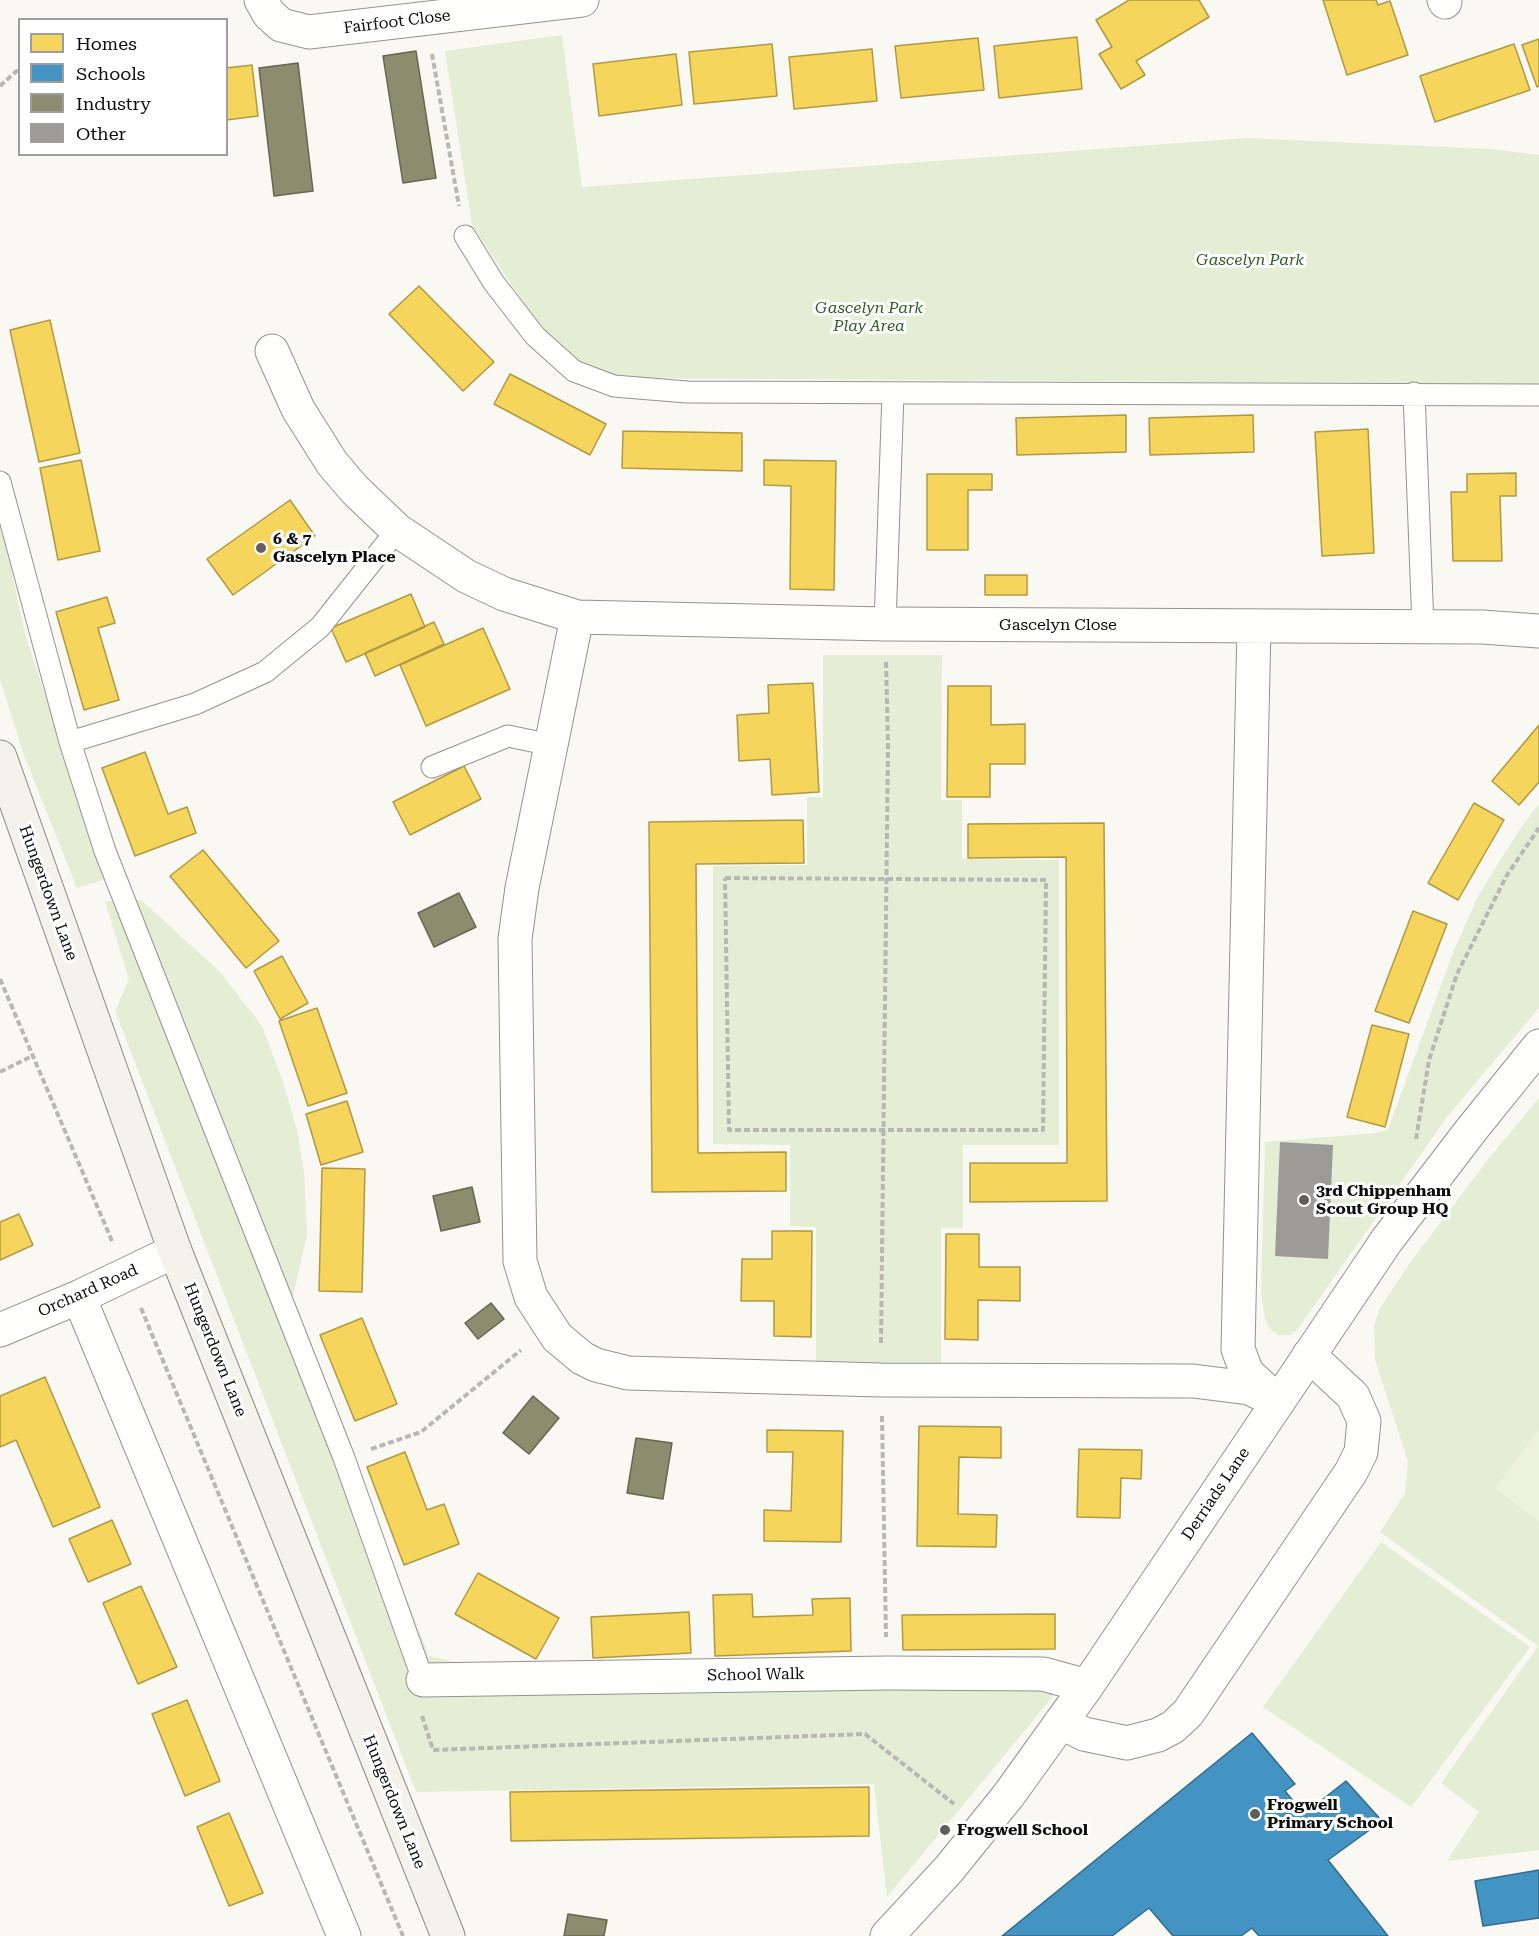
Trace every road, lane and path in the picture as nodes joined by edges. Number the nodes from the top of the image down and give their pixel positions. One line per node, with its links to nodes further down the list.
1 (261, 0): 3 (street, Fairfoot Close)
2 (582, 0): 3 (street, Fairfoot Close)
3 (426, 19): 6 (path)
4 (18, 71): 5 (path)
5 (0, 86)
6 (465, 236): 8 (lane)
7 (272, 351): 12 (street, Gascelyn Close)
8 (893, 393): 9 (lane); 14 (lane)
9 (1414, 393): 10 (lane); 16 (lane)
10 (1539, 395)
11 (0, 482): 18 (lane)
12 (397, 530): 13 (street, Gascelyn Close); 18 (lane)
13 (577, 617): 14 (street, Gascelyn Close); 19 (street)
14 (885, 624): 15 (street, Gascelyn Close); 23 (path)
15 (1254, 626): 16 (street, Gascelyn Close); 35 (street)
16 (1423, 627): 17 (street, Gascelyn Close)
17 (1539, 631)
18 (70, 742): 40 (lane)
19 (551, 745): 21 (lane); 33 (street)
20 (0, 760): 30 (main road, Hungerdown Lane)
21 (432, 767)
22 (1539, 828): 29 (path)
23 (887, 880): 28 (path); 28 (path); 28 (path)
24 (0, 979): 26 (path)
25 (1539, 1046): 29 (street, Derriads Lane)
26 (32, 1056): 27 (path); 31 (path)
27 (0, 1072)
28 (884, 1131): 37 (path)
29 (1420, 1196): 36 (street, Derriads Lane)
30 (176, 1251): 31 (street, Orchard Road); 48 (main road, Hungerdown Lane)
31 (127, 1275): 32 (street, Orchard Road); 47 (path)
32 (79, 1297): 34 (street, Orchard Road); 46 (street)
33 (549, 1326): 37 (street); 40 (path)
34 (0, 1330)
35 (1238, 1331): 38 (street); 39 (street)
36 (1309, 1355): 39 (street, Derriads Lane); 44 (street)
37 (881, 1380): 38 (street); 41 (path)
38 (1193, 1381): 39 (street)
39 (1278, 1402): 43 (street, Derriads Lane)
40 (344, 1458): 42 (lane)
41 (887, 1673): 42 (street, School Walk); 43 (street, School Walk)
42 (423, 1680): 45 (path)
43 (1087, 1686): 44 (street, Derriads Lane)
44 (1061, 1722): 45 (street, Derriads Lane)
45 (983, 1827): 49 (street, Derriads Lane)
46 (344, 1936)
47 (403, 1936)
48 (448, 1936)
49 (887, 1936)

